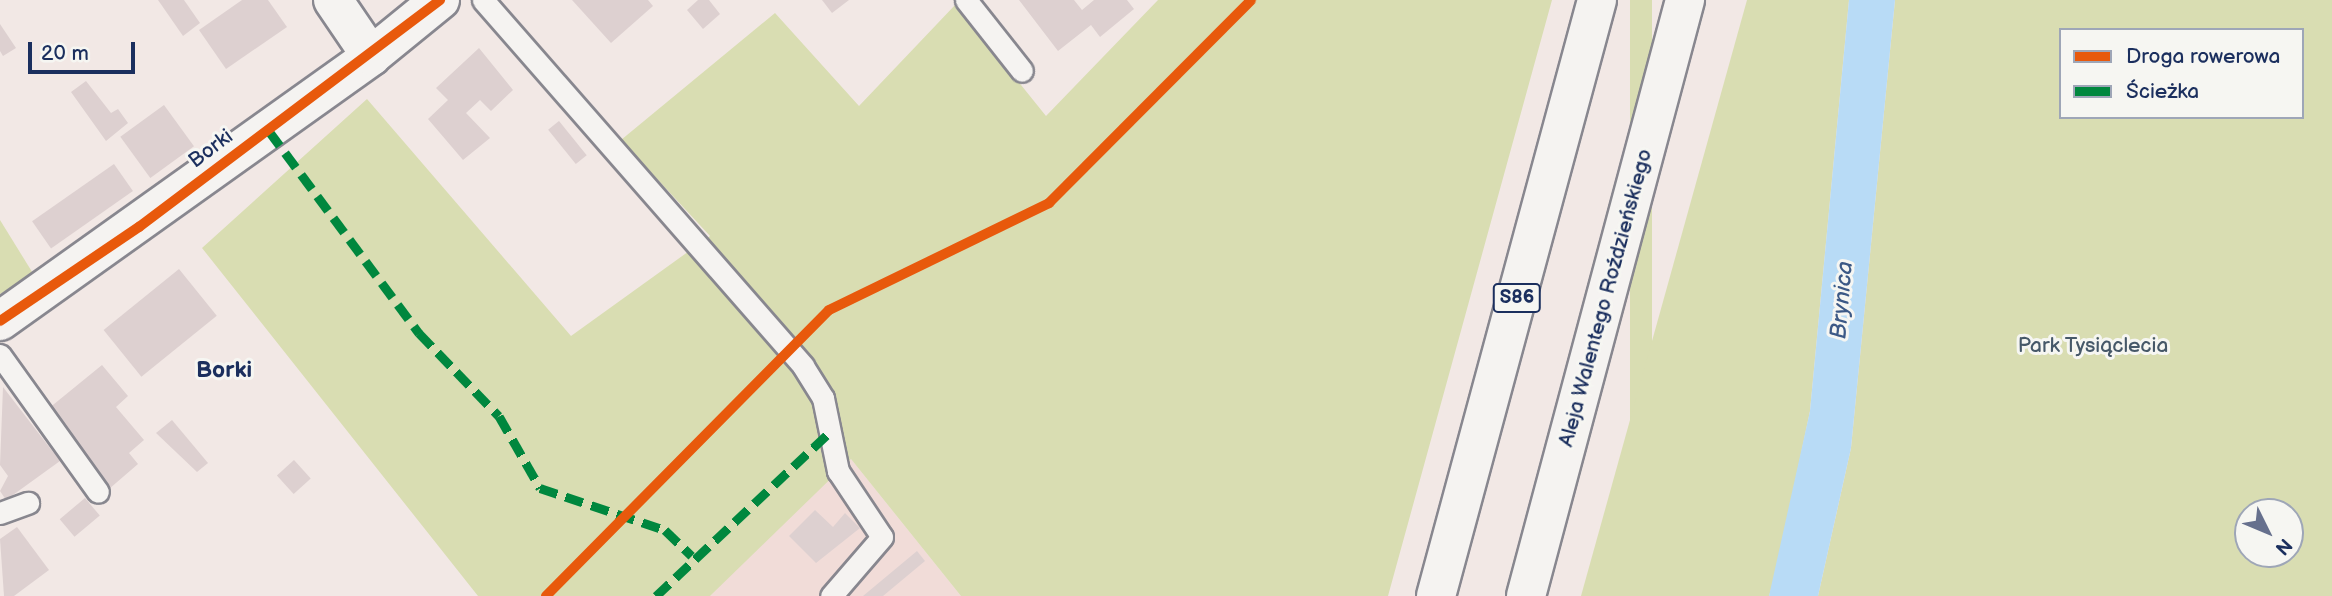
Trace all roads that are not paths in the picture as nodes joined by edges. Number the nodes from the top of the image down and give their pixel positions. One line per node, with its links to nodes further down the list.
1 (333, 0): 7 (main road)
2 (440, 0): 7 (main road, Borki)
3 (483, 0): 14 (lane)
4 (966, 0): 8 (lane)
5 (1597, 0): 15 (main road, S86)
6 (1685, 0): 16 (main road, Aleja Walentego Roździeńskiego)
7 (371, 55): 9 (main road, Borki)
8 (1022, 71)
9 (0, 321)
10 (0, 355): 11 (lane)
11 (98, 492)
12 (28, 503): 13 (lane)
13 (0, 513)
14 (831, 596)
15 (1436, 596)
16 (1526, 596)

